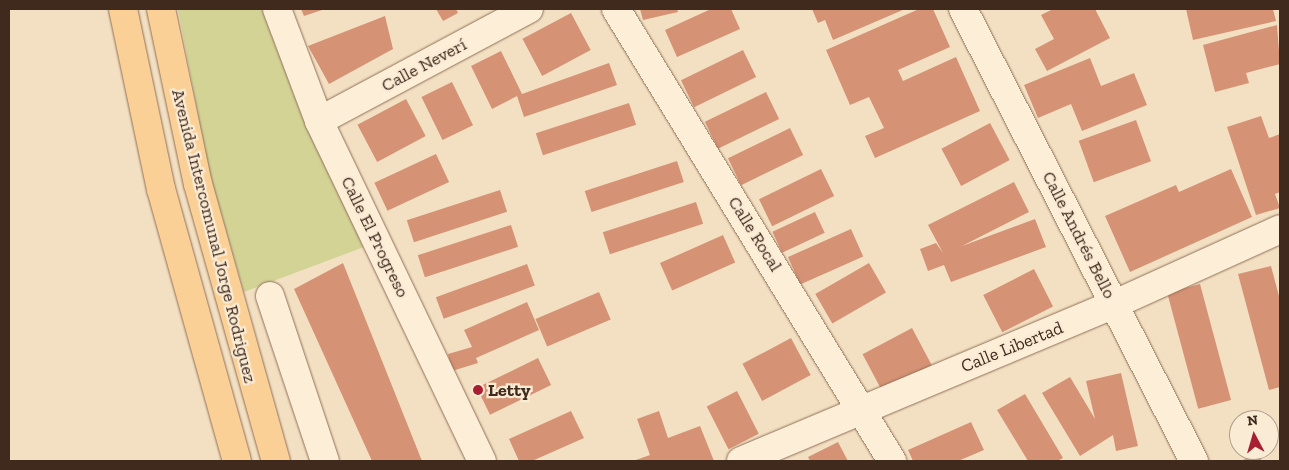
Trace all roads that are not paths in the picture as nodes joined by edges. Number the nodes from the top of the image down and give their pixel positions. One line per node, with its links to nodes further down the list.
1 (123, 9): 12 (main road, Avenida Intercomunal Jorge Rodriguez)
2 (161, 9): 13 (main road, Avenida Intercomunal Jorge Rodriguez)
3 (277, 9): 7 (street, Calle El Progreso)
4 (529, 9): 7 (street, Calle Neverí)
5 (616, 9): 11 (street, Calle Rocal)
6 (963, 9): 10 (street, Calle Andrés Bello)
7 (320, 121): 15 (street, Calle El Progreso)
8 (1280, 229): 10 (street, Calle Libertad)
9 (270, 296): 14 (street)
10 (1115, 304): 11 (street, Calle Libertad); 18 (street, Calle Andrés Bello)
11 (862, 409): 16 (street, Calle Libertad); 17 (street, Calle Rocal)
12 (237, 461)
13 (276, 461)
14 (325, 461)
15 (482, 461)
16 (741, 461)
17 (892, 461)
18 (1194, 461)

